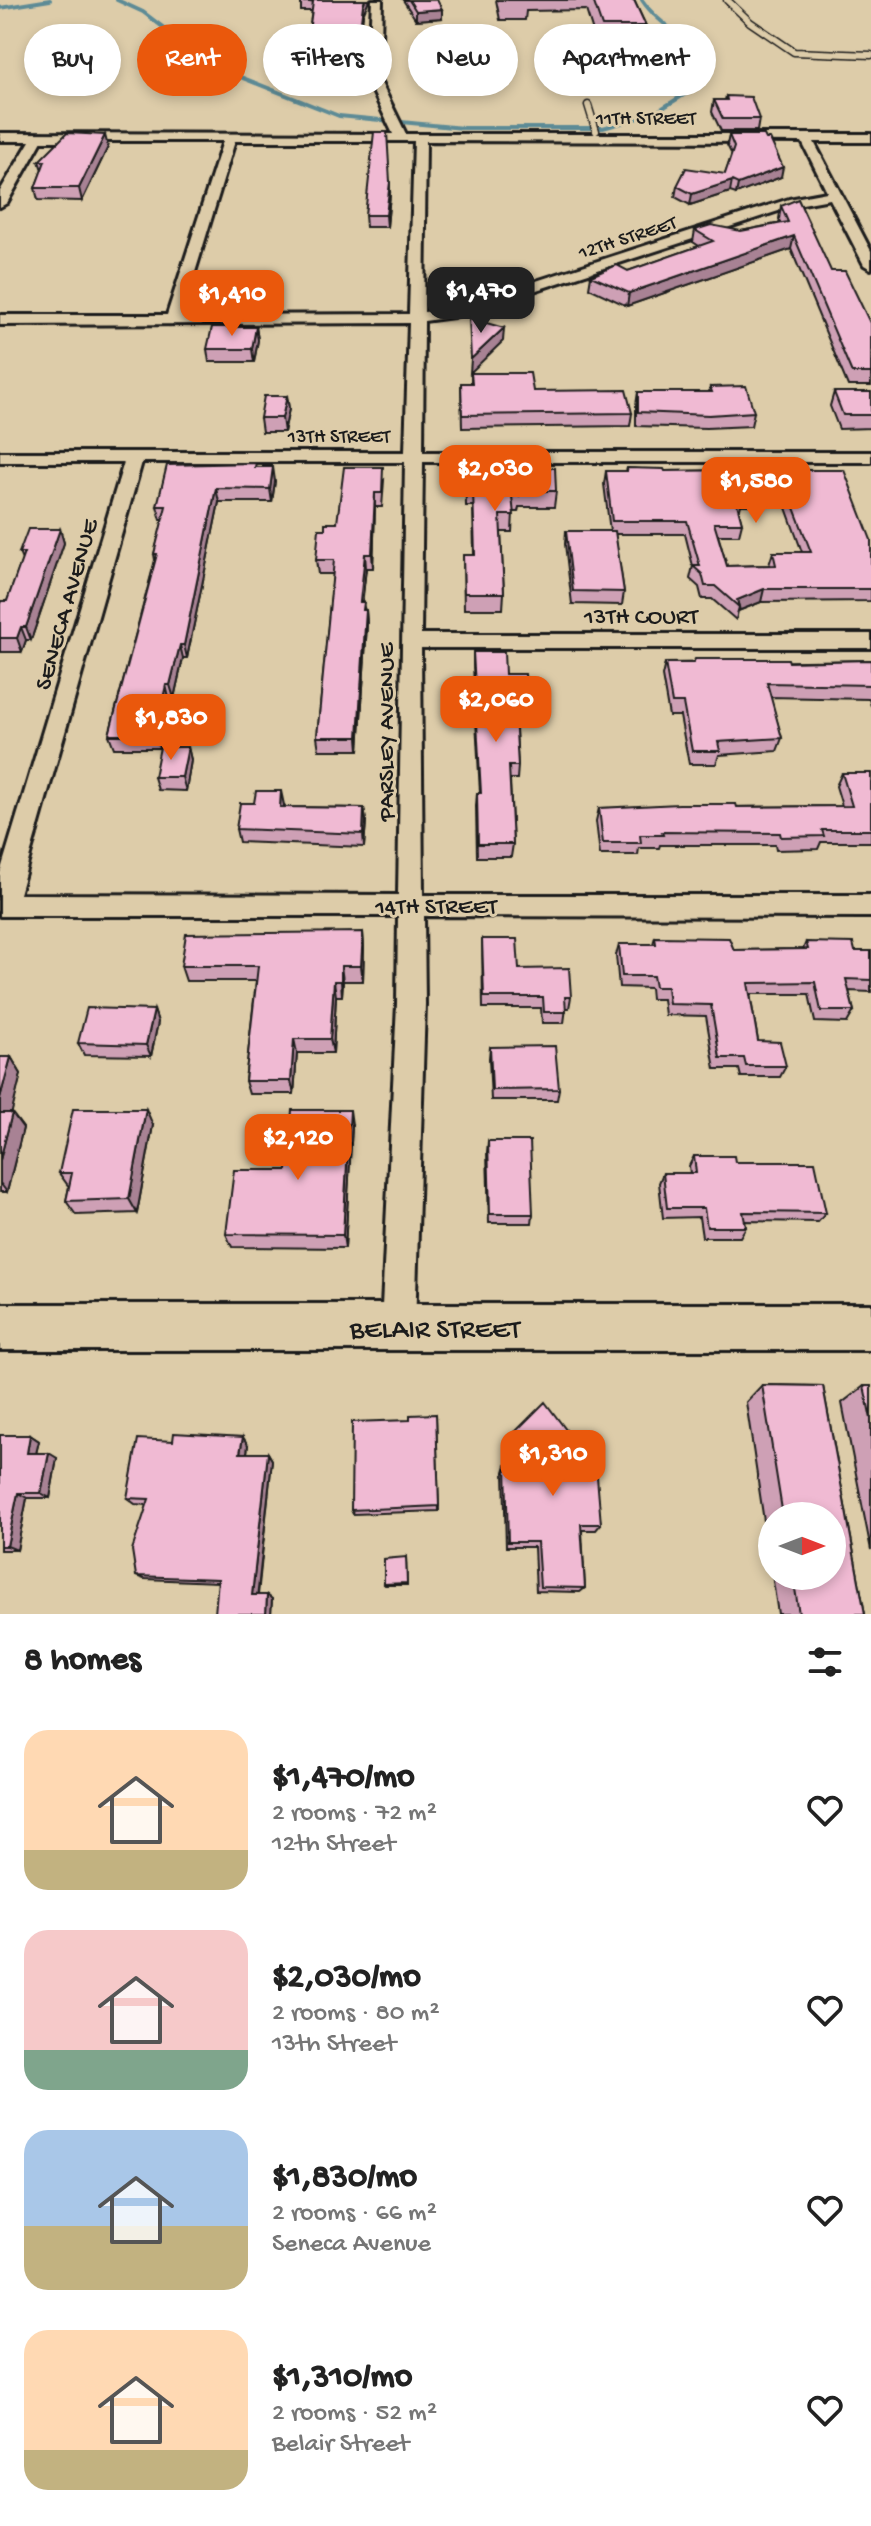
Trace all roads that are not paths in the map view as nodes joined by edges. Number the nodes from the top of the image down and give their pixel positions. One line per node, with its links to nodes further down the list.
1 (377, 0): 6 (street)
2 (727, 0): 3 (lane)
3 (871, 55)
4 (588, 105): 5 (lane)
5 (596, 130): 6 (street, 11TH STREET); 10 (street, 11TH STREET)
6 (407, 134): 9 (street, 11TH STREET); 15 (street, PARSLEY AVENUE)
7 (0, 137): 8 (street, 11TH STREET)
8 (38, 137): 9 (street, 11TH STREET); 13 (street)
9 (230, 137): 17 (street)
10 (806, 138): 11 (street, 11TH STREET); 12 (street)
11 (871, 138)
12 (835, 194): 14 (street); 15 (street, 12TH STREET)
13 (0, 203)
14 (871, 265)
15 (417, 318): 17 (street, 12TH STREET); 20 (street, PARSLEY AVENUE)
16 (0, 320): 17 (street, 12TH STREET)
17 (173, 320)
18 (0, 457): 19 (street, 13TH STREET)
19 (135, 457): 20 (street, 13TH STREET); 24 (street, SENECA AVENUE)
20 (414, 457): 21 (street, 13TH STREET); 22 (street, PARSLEY AVENUE)
21 (871, 457)
22 (410, 641): 23 (street, 13TH COURT); 25 (street, PARSLEY AVENUE)
23 (871, 641)
24 (2, 905): 25 (street, 14TH STREET)
25 (410, 905): 26 (street, 14TH STREET); 28 (street, PARSLEY AVENUE)
26 (871, 906)
27 (0, 1327): 28 (street, BELAIR STREET)
28 (398, 1327): 29 (street, BELAIR STREET)
29 (871, 1327)

